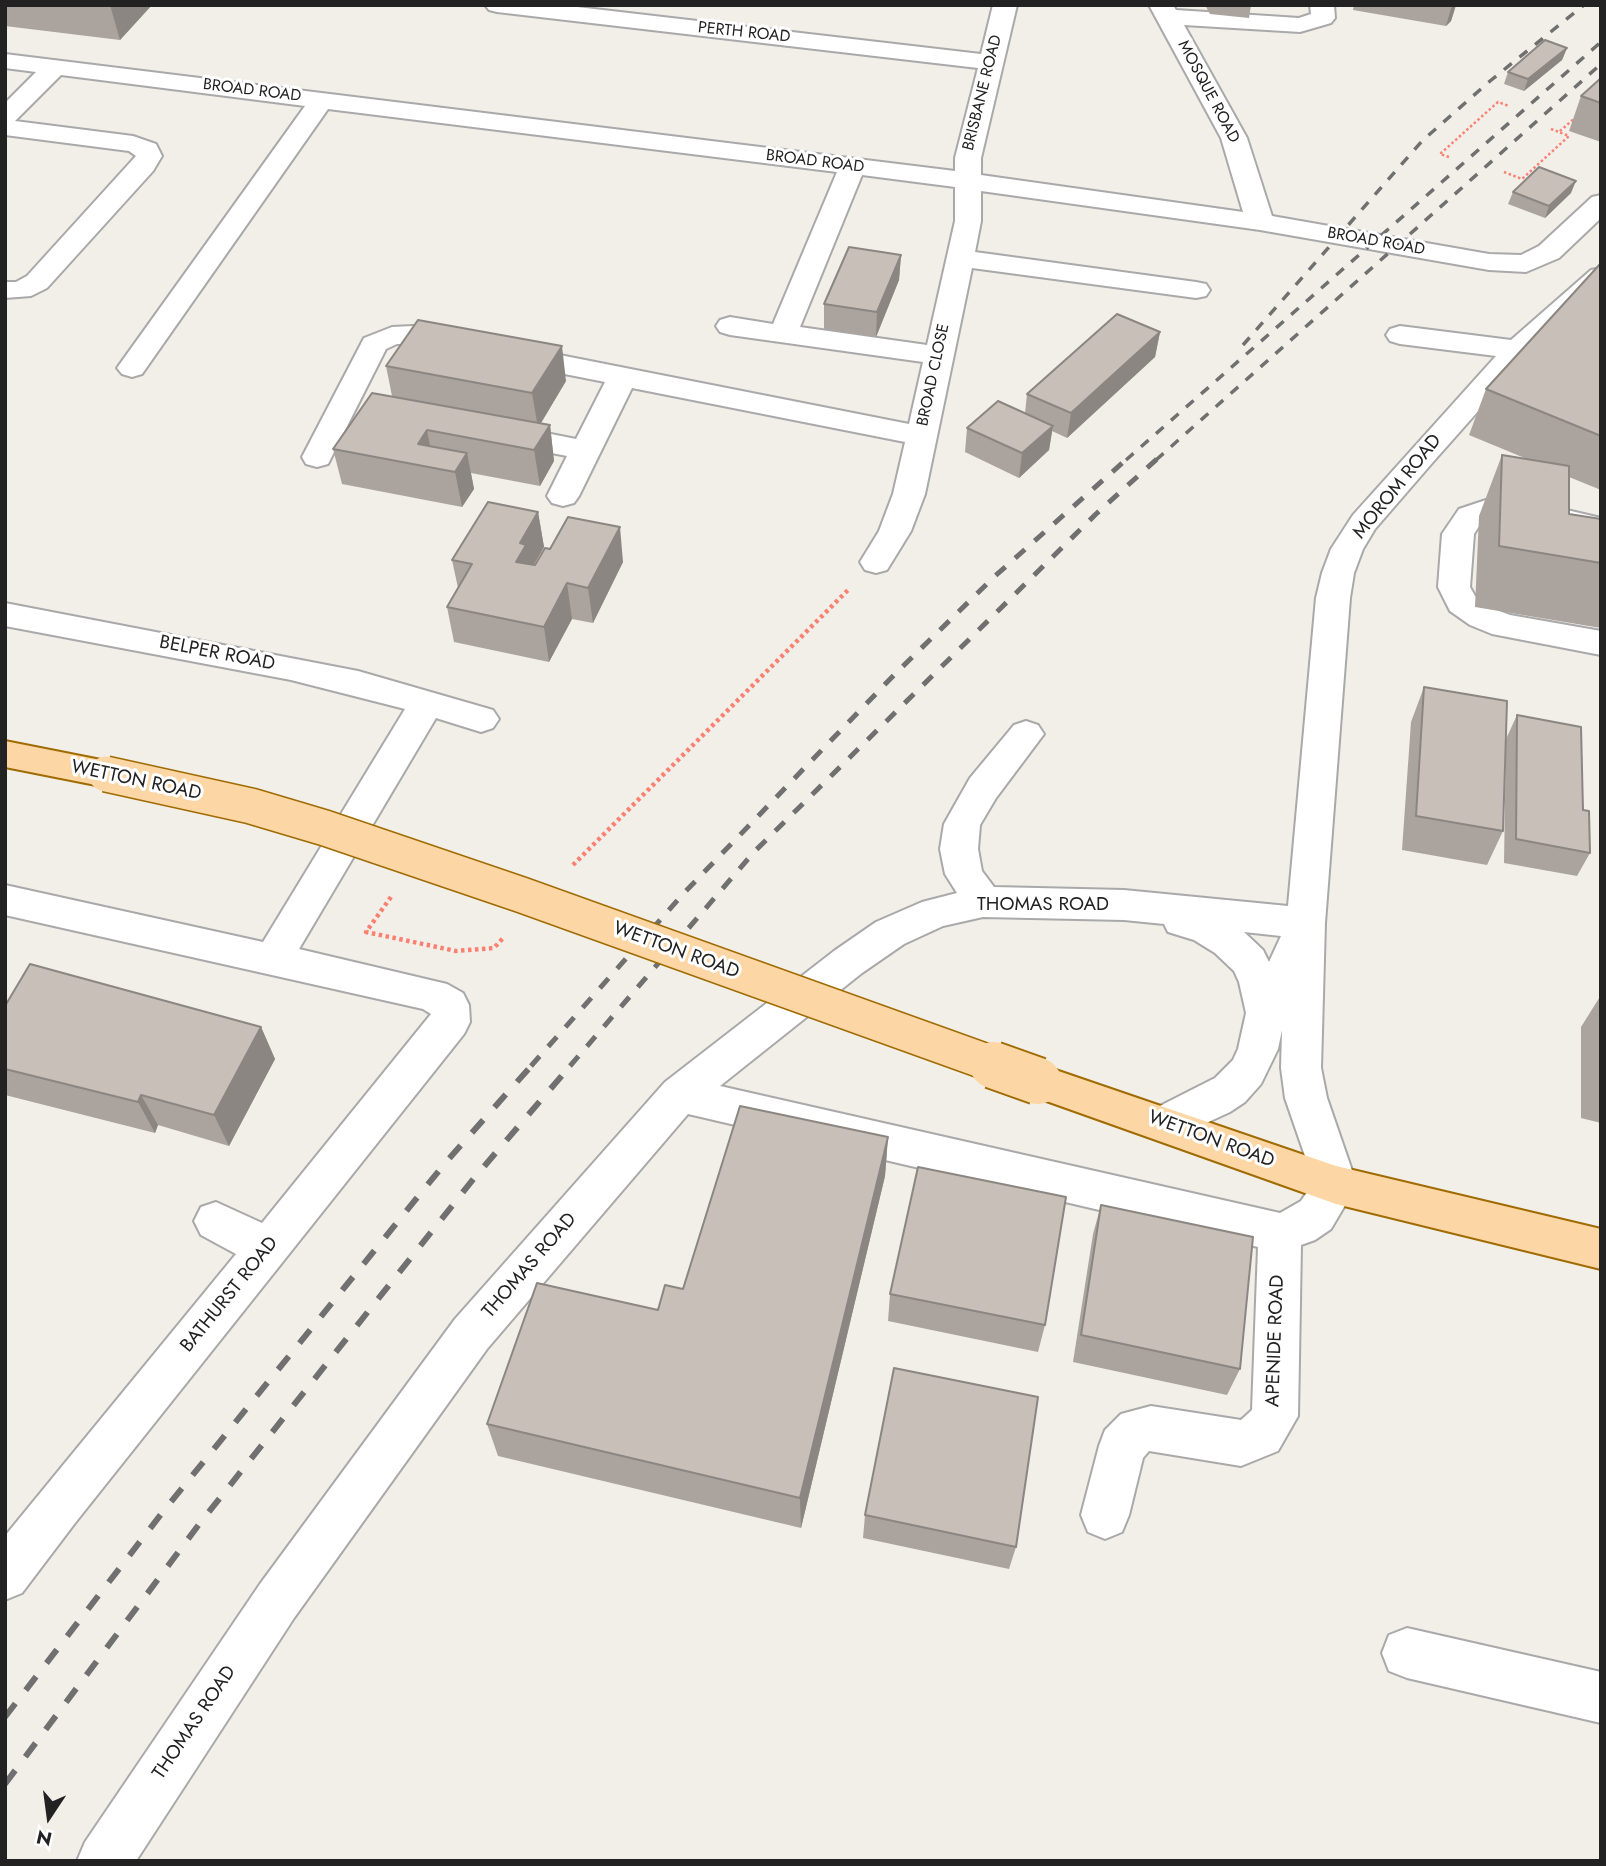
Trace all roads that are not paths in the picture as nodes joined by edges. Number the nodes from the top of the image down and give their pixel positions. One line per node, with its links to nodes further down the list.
1 (497, 5): 4 (street, PERTH ROAD)
2 (1005, 5): 8 (street, BRISBANE ROAD)
3 (1322, 5): 6 (street)
4 (585, 10): 8 (street, PERTH ROAD)
5 (1164, 11): 6 (street); 17 (street, MOSQUE ROAD)
6 (1196, 12)
7 (5, 61): 9 (street, BROAD ROAD)
8 (990, 62): 15 (street, BRISBANE ROAD)
9 (43, 65): 10 (street); 11 (street, BROAD ROAD); 12 (street)
10 (5, 91)
11 (322, 99): 14 (street, BROAD ROAD); 27 (street)
12 (5, 117)
13 (5, 127): 20 (street)
14 (852, 167): 15 (street, BROAD ROAD); 23 (street)
15 (969, 181): 17 (street, BROAD ROAD); 18 (street, BROAD CLOSE)
16 (1601, 203): 17 (street, BROAD ROAD)
17 (1261, 222)
18 (959, 258): 21 (street); 26 (street, BROAD CLOSE)
19 (1600, 278): 25 (street, MOROM ROAD)
20 (5, 290)
21 (1196, 290)
22 (730, 326): 23 (street)
23 (783, 334): 26 (street)
24 (1400, 335): 25 (street)
25 (1517, 350): 45 (street, MOROM ROAD)
26 (939, 356): 30 (street, BROAD CLOSE)
27 (131, 368)
28 (623, 376): 30 (street); 31 (street); 32 (street)
29 (478, 429): 31 (street)
30 (921, 436): 35 (street, BROAD CLOSE)
31 (585, 450): 33 (street)
32 (317, 457)
33 (563, 496)
34 (1601, 529): 37 (street)
35 (876, 562)
36 (5, 614): 38 (street, BELPER ROAD)
37 (1601, 643)
38 (427, 703): 39 (street, BELPER ROAD); 46 (street)
39 (481, 719)
40 (1026, 734): 43 (street)
41 (5, 754): 49 (main road, WETTON ROAD, bridge)
42 (5, 900): 46 (street)
43 (982, 902): 44 (street, THOMAS ROAD); 48 (street, THOMAS ROAD)
44 (1124, 905): 45 (street, THOMAS ROAD); 47 (street, THOMAS ROAD)
45 (1306, 923): 47 (street, MOROM ROAD); 50 (street, MOROM ROAD)
46 (273, 959): 53 (street, BATHURST ROAD)
47 (1266, 1013): 49 (street, MOROM ROAD)
48 (680, 1094): 52 (street); 59 (street, THOMAS ROAD)
49 (1165, 1124): 50 (main road, WETTON ROAD)
50 (1336, 1185): 52 (street); 54 (main road, WETTON ROAD)
51 (216, 1221): 53 (street)
52 (1280, 1233): 55 (street, APENIDE ROAD)
53 (268, 1249): 56 (street, BATHURST ROAD)
54 (1601, 1250)
55 (1105, 1515)
56 (5, 1576)
57 (1407, 1653): 58 (street)
58 (1601, 1698)
59 (104, 1861)

